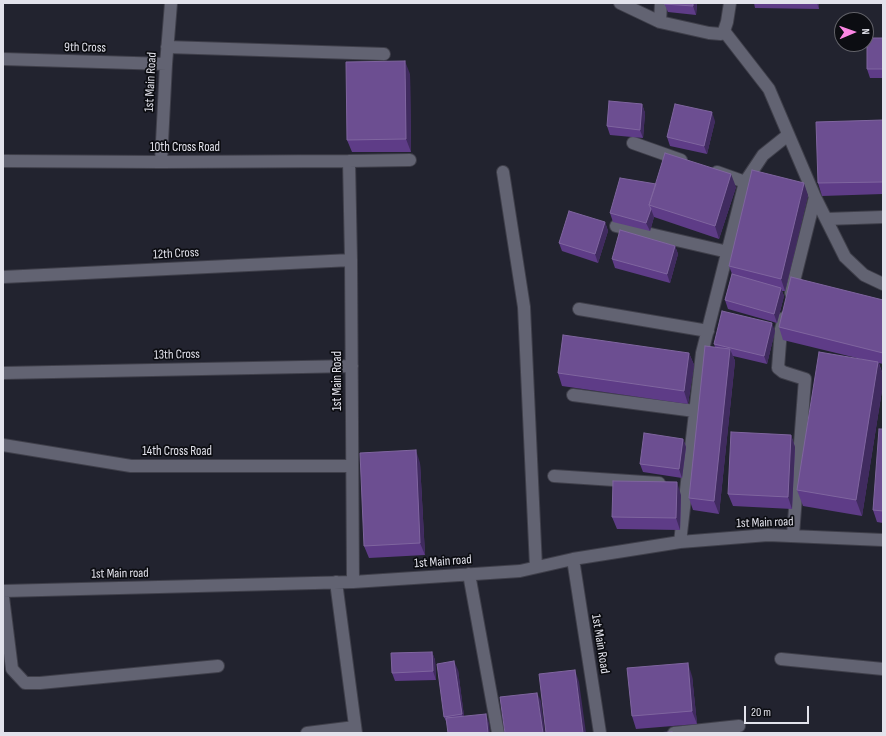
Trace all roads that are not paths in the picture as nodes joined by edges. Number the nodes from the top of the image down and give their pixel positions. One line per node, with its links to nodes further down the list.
1 (171, 3): 7 (street, 1st Main Road)
2 (620, 3): 5 (street)
3 (661, 3): 5 (street)
4 (730, 3): 6 (street)
5 (660, 22): 6 (street)
6 (724, 31): 11 (street)
7 (167, 47): 8 (street); 10 (street, 1st Main Road)
8 (384, 54)
9 (3, 60): 10 (street, 9th Cross)
10 (166, 64): 16 (street, 1st Main Road)
11 (788, 135): 20 (street); 21 (street)
12 (633, 143): 17 (street)
13 (410, 160): 15 (street, 10th Cross Road)
14 (3, 161): 16 (street, 10th Cross Road)
15 (349, 161): 16 (street, 10th Cross Road); 26 (street, 1st Main Road)
16 (161, 162)
17 (692, 164)
18 (707, 169): 20 (street)
19 (503, 172): 43 (street)
20 (745, 182): 25 (street)
21 (815, 197): 23 (street); 39 (street)
22 (883, 217): 23 (street)
23 (826, 218): 28 (street)
24 (616, 226): 25 (street)
25 (728, 252): 30 (street)
26 (351, 260): 27 (street, 12th Cross); 31 (street, 1st Main Road)
27 (3, 277)
28 (883, 284)
29 (579, 309): 30 (street)
30 (708, 331): 34 (street)
31 (352, 366): 32 (street, 13th Cross); 36 (street, 1st Main Road)
32 (3, 373)
33 (573, 395): 34 (street)
34 (695, 411): 38 (street)
35 (3, 445): 36 (street, 14th Cross Road)
36 (352, 466): 46 (street, 1st Main Road)
37 (554, 476): 38 (street)
38 (679, 484): 41 (street)
39 (793, 535): 40 (street, 1st Main road); 41 (street, 1st Main road)
40 (883, 540)
41 (680, 542): 42 (street, 1st Main road)
42 (573, 559): 43 (street, 1st Main road); 56 (street, 1st Main Road)
43 (536, 567): 44 (street, 1st Main road)
44 (469, 574): 46 (street, 1st Main road); 55 (street)
45 (336, 582): 46 (street, 1st Main road); 47 (street, 1st Main road); 53 (street)
46 (353, 582)
47 (3, 591)
48 (3, 597): 50 (street)
49 (781, 659): 51 (street)
50 (218, 666)
51 (883, 669)
52 (739, 726): 57 (street)
53 (356, 730): 54 (street)
54 (307, 733)
55 (498, 733)
56 (600, 733)
57 (674, 733)

